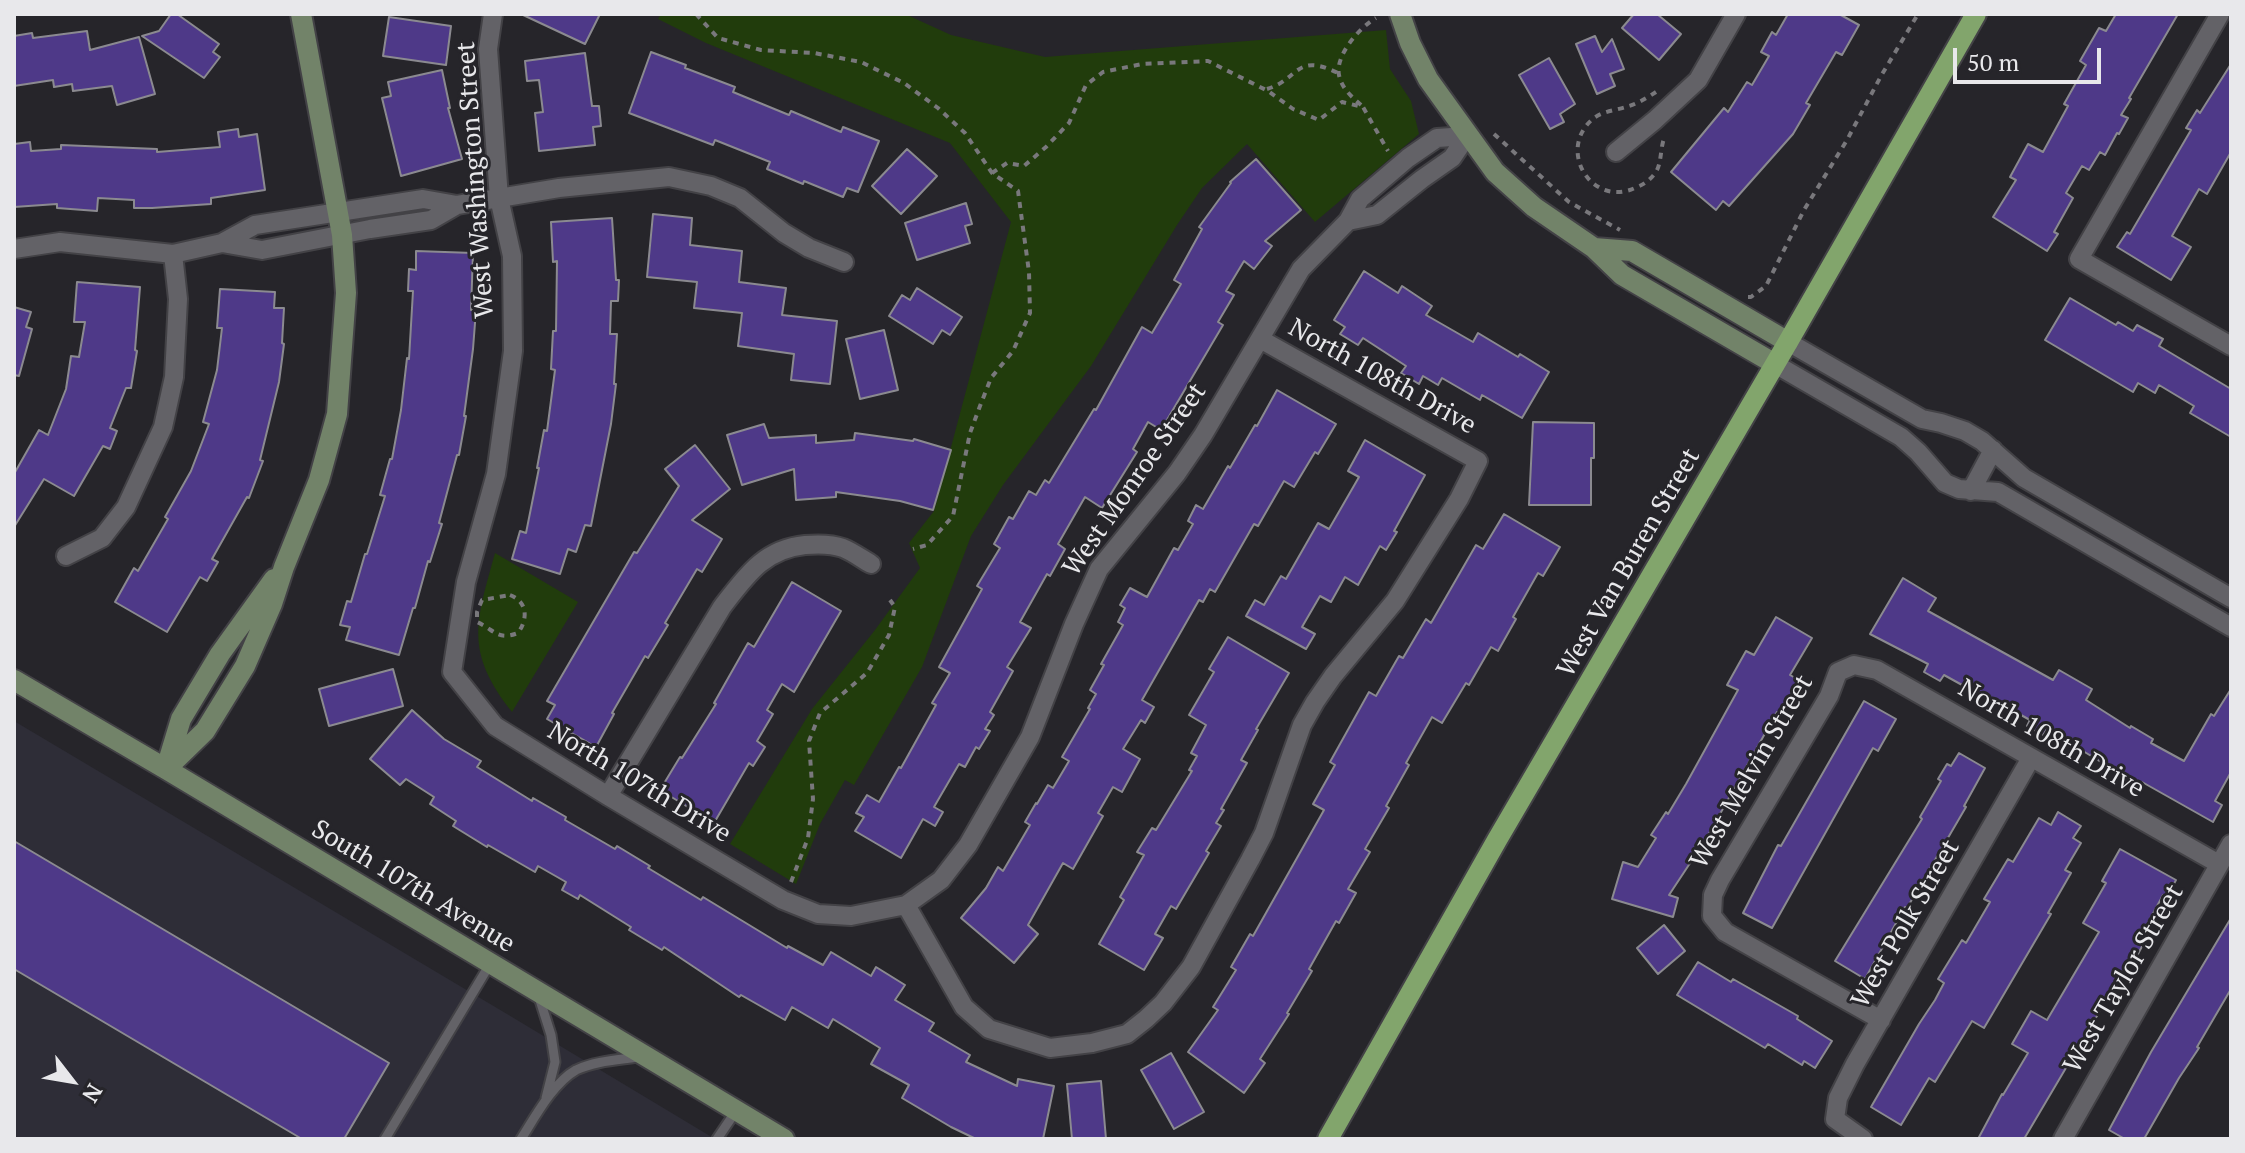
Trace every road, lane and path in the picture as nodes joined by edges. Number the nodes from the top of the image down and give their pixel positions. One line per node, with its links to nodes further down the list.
1 (301, 14): 20 (street)
2 (493, 14): 18 (street, West Washington Street)
3 (696, 14): 17 (path)
4 (1400, 14): 14 (street)
5 (1736, 14): 15 (street)
6 (1918, 14): 28 (path)
7 (1976, 14): 30 (main road, West Van Buren Street)
8 (2220, 14): 31 (street)
9 (1376, 18): 10 (path)
10 (1338, 73): 11 (path); 12 (path)
11 (1265, 90): 12 (path); 17 (path)
12 (1363, 107): 16 (path)
13 (1488, 126): 21 (path)
14 (1467, 136): 24 (street); 29 (street, West Monroe Street)
15 (1616, 152)
16 (1393, 158)
17 (992, 173): 37 (path)
18 (499, 198): 19 (street); 27 (street); 46 (street, West Washington Street)
19 (457, 205): 20 (street); 22 (street)
20 (337, 213): 22 (street); 23 (street)
21 (1622, 231)
22 (342, 235): 23 (street); 49 (street)
23 (222, 243): 26 (street)
24 (1594, 248): 30 (street); 32 (street)
25 (14, 249): 26 (street)
26 (173, 254): 38 (street)
27 (844, 262)
28 (1739, 296)
29 (1260, 339): 54 (street, West Monroe Street); 54 (street, North 108th Drive)
30 (1788, 342): 32 (main road, West Van Buren Street); 33 (street)
31 (2231, 346)
32 (1775, 364): 34 (street); 67 (main road, West Van Buren Street)
33 (1993, 450): 34 (street); 35 (street)
34 (1971, 491): 36 (street)
35 (2083, 512): 36 (street); 40 (street)
36 (2070, 534): 44 (street)
37 (913, 549)
38 (66, 556)
39 (871, 564): 50 (street)
40 (2231, 598)
41 (482, 600): 43 (path)
42 (890, 600): 53 (path)
43 (483, 625)
44 (2231, 627)
45 (1854, 665): 48 (street, North 108th Drive); 58 (street, West Melvin Street)
46 (452, 672): 50 (street, North 107th Drive)
47 (14, 680): 49 (street, South 107th Avenue)
48 (2031, 758): 52 (street, North 108th Drive); 58 (street, West Polk Street)
49 (166, 769): 56 (street, South 107th Avenue)
50 (608, 796): 55 (street, North 107th Drive)
51 (2231, 844): 52 (street, West Taylor Street)
52 (2219, 864): 62 (street, West Taylor Street)
53 (790, 883)
54 (906, 905): 55 (street, West Monroe Street)
55 (818, 914)
56 (490, 964): 57 (street, South 107th Avenue); 63 (lane)
57 (537, 992): 59 (street, South 107th Avenue); 60 (lane)
58 (1881, 1020): 68 (street, West Polk Street)
59 (644, 1056): 60 (lane); 61 (street, South 107th Avenue)
60 (546, 1098): 64 (lane)
61 (736, 1111): 65 (lane); 66 (street, South 107th Avenue)
62 (2066, 1138)
63 (385, 1139)
64 (521, 1139)
65 (717, 1139)
66 (784, 1139)
67 (1328, 1139)
68 (1863, 1139)

